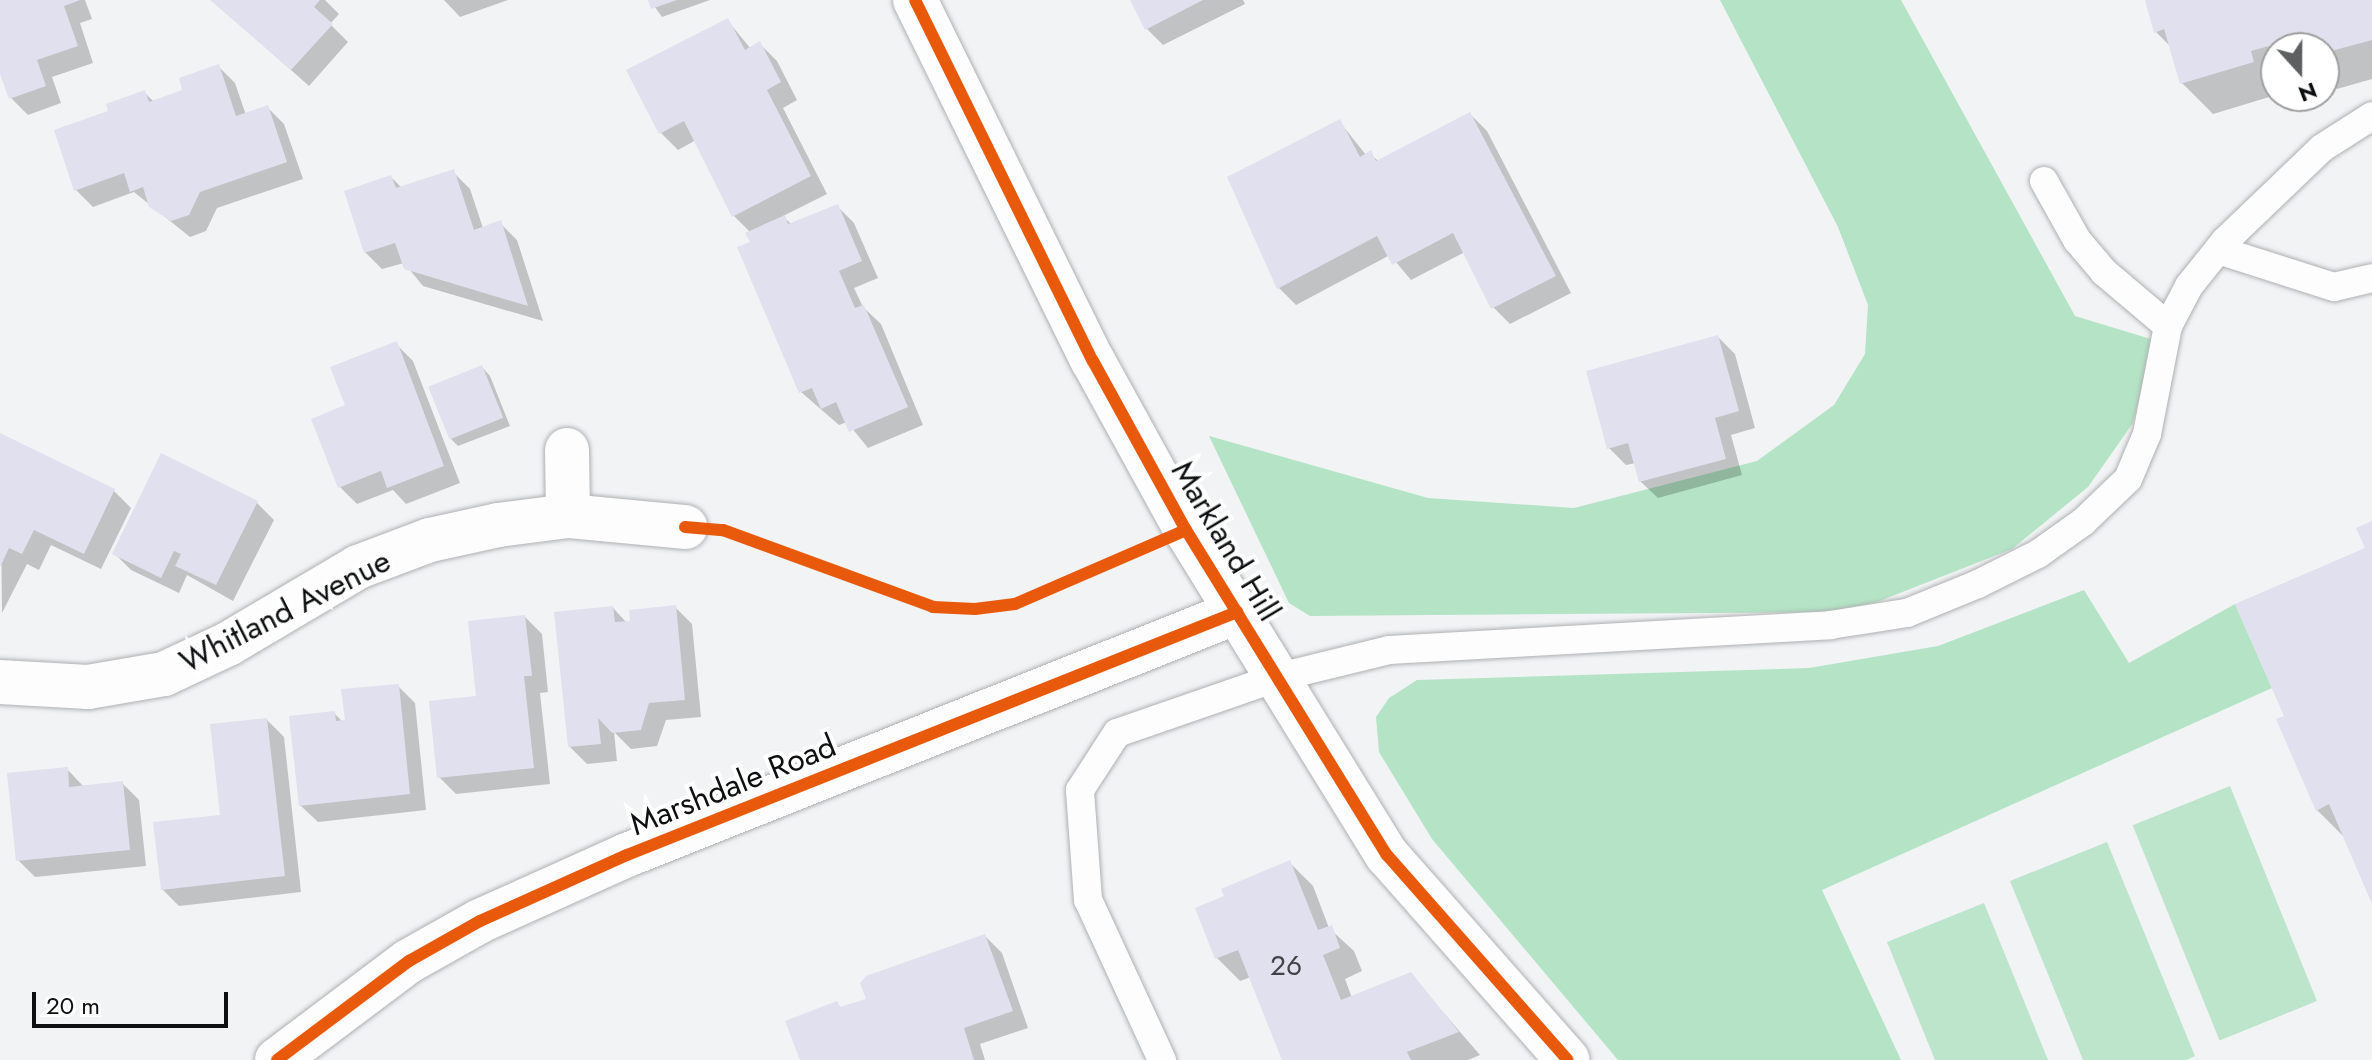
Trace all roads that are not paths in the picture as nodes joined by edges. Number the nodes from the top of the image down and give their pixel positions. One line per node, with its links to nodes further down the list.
1 (915, 0): 10 (street, Markland Hill)
2 (2369, 124): 4 (lane)
3 (2044, 181): 6 (lane)
4 (2218, 250): 5 (lane); 6 (lane)
5 (2372, 278)
6 (2168, 326): 11 (lane)
7 (567, 450): 8 (street)
8 (568, 516): 9 (street, Whitland Avenue); 12 (street, Whitland Avenue)
9 (685, 527)
10 (1237, 612): 11 (street, Markland Hill); 13 (street, Marshdale Road)
11 (1279, 677): 14 (lane); 15 (street, Markland Hill)
12 (0, 682)
13 (277, 1060)
14 (1162, 1060)
15 (1568, 1060)

